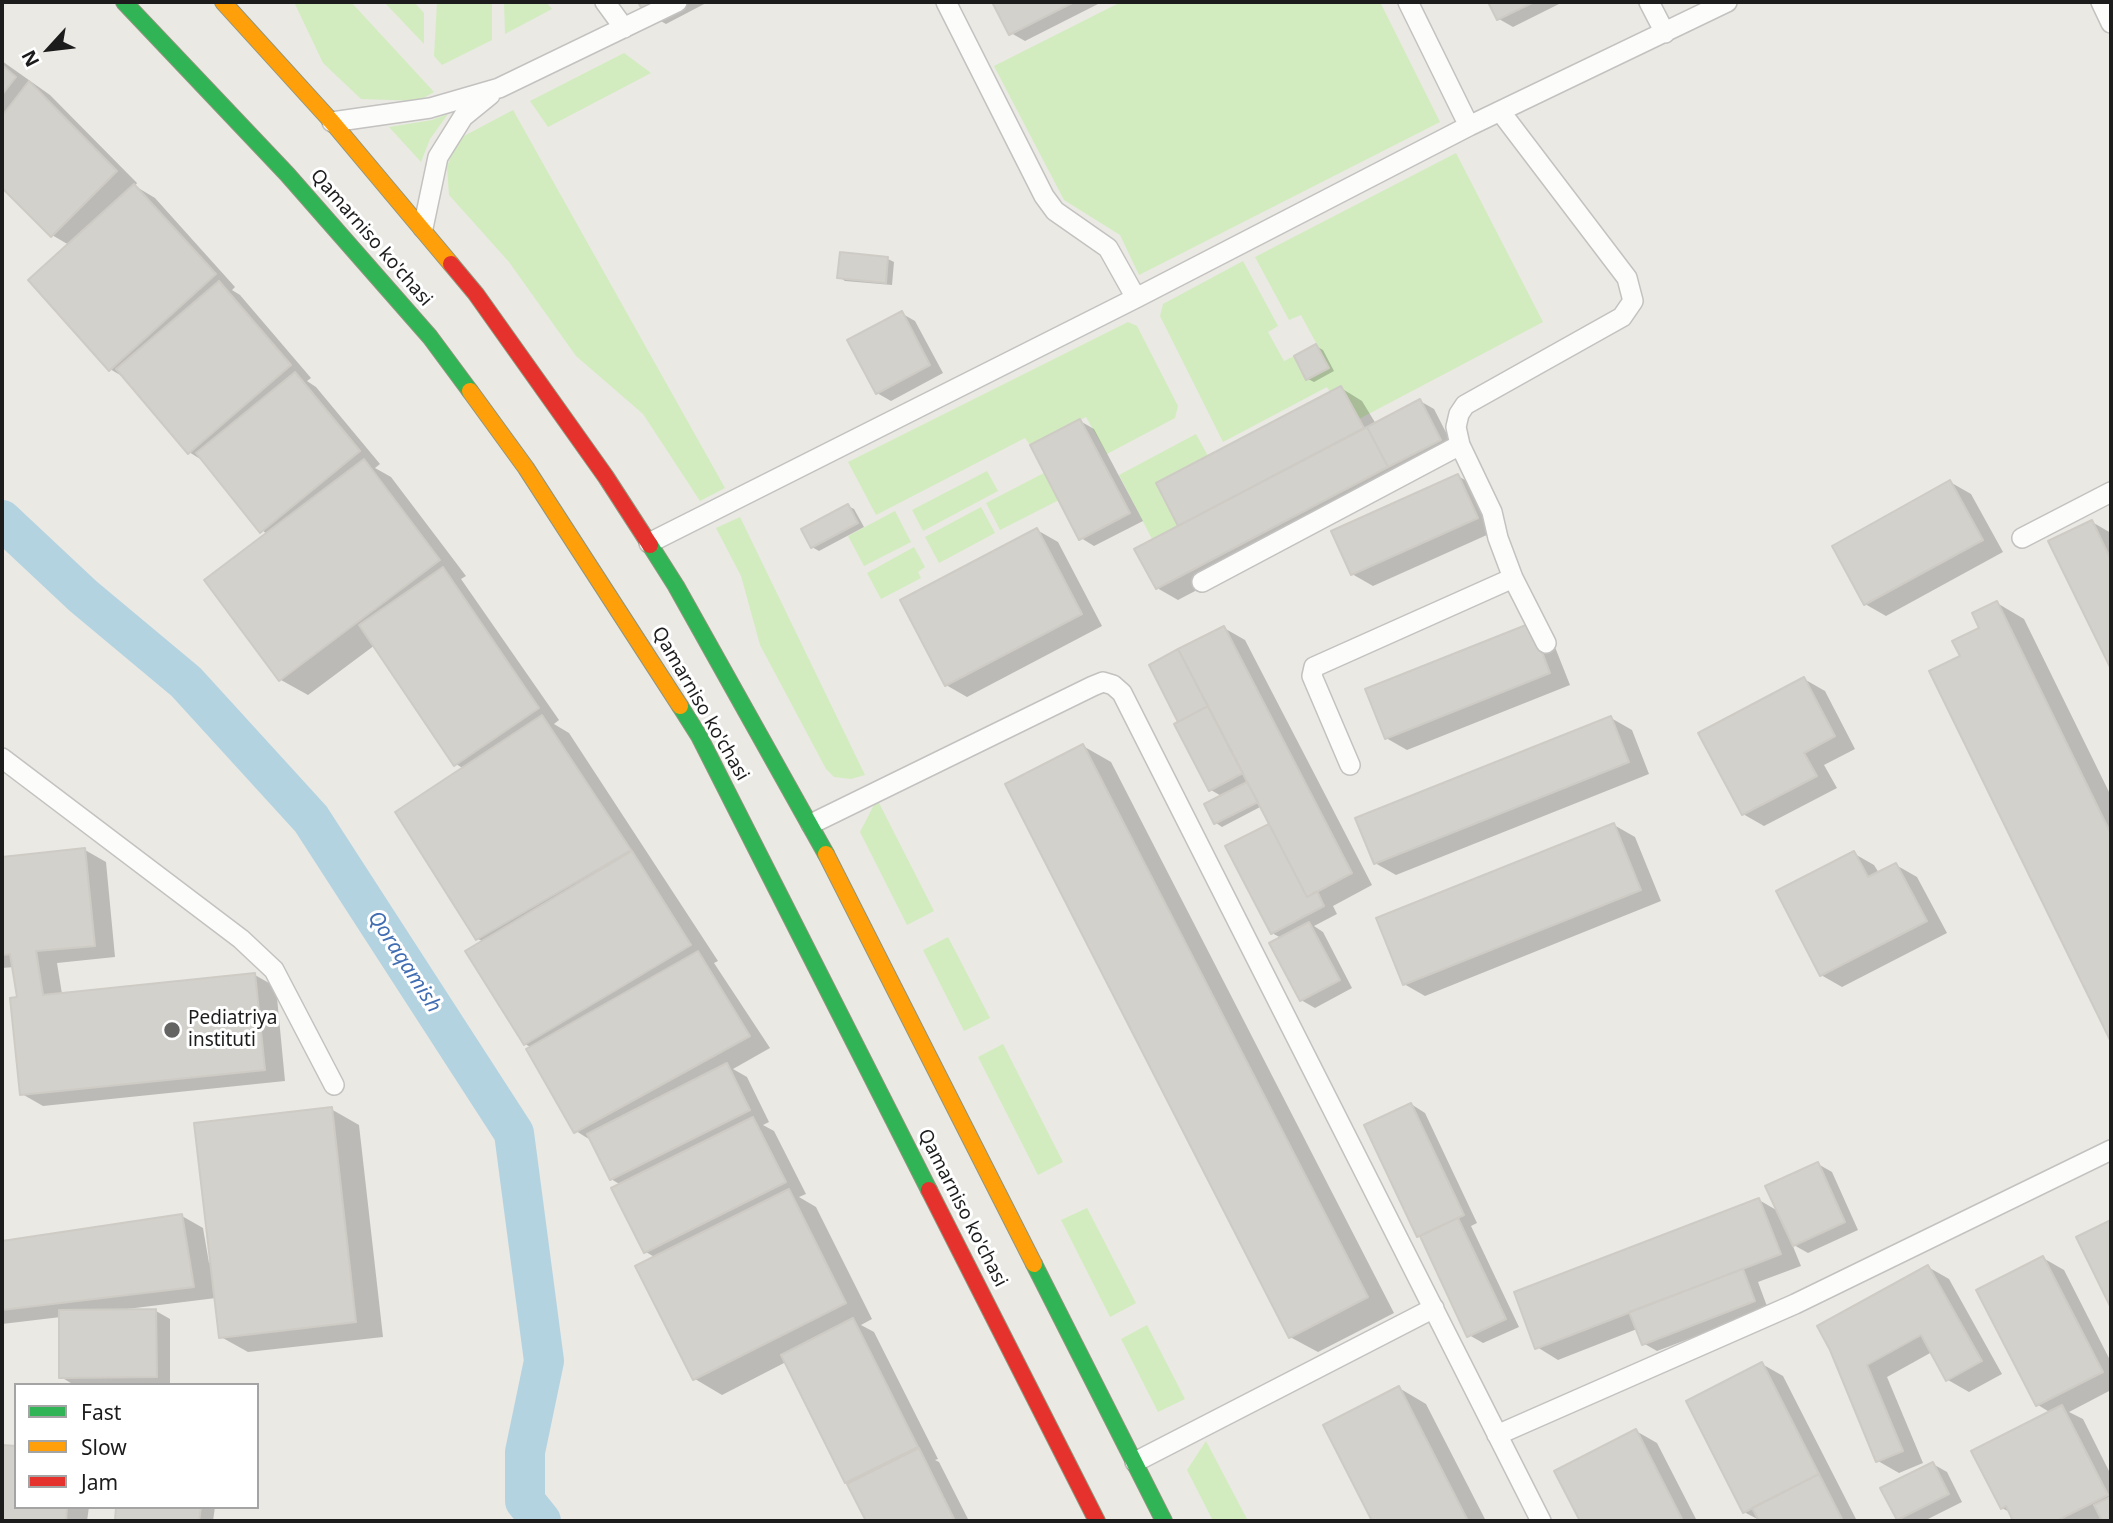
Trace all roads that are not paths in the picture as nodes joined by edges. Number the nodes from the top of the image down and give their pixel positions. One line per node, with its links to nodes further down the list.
1 (124, 2): 34 (main road, Qamarniso ko'chasi)
2 (223, 2): 15 (main road, Qamarniso ko'chasi)
3 (605, 2): 11 (lane)
4 (677, 2): 11 (lane)
5 (946, 2): 18 (lane)
6 (1408, 2): 16 (lane)
7 (1649, 2): 12 (lane)
8 (1727, 2): 12 (lane)
9 (2101, 2): 10 (lane)
10 (2111, 23)
11 (624, 28): 13 (lane)
12 (1665, 33): 14 (lane)
13 (499, 88): 15 (lane); 17 (lane)
14 (1500, 111): 16 (lane); 19 (lane)
15 (332, 122): 17 (main road, Qamarniso ko'chasi)
16 (1469, 126): 18 (lane)
17 (423, 231): 22 (main road, Qamarniso ko'chasi)
18 (1136, 298): 22 (lane)
19 (1460, 445): 23 (lane); 24 (lane)
20 (2111, 492): 21 (lane)
21 (2022, 538)
22 (649, 543): 28 (main road, Qamarniso ko'chasi)
23 (1513, 578): 25 (lane); 27 (lane)
24 (1202, 582)
25 (1546, 643)
26 (2, 758): 29 (lane)
27 (1350, 765)
28 (811, 824): 31 (lane); 33 (main road, Qamarniso ko'chasi)
29 (334, 1085)
30 (2111, 1150): 32 (lane)
31 (1434, 1308): 32 (lane); 33 (lane)
32 (1497, 1435): 36 (lane)
33 (1135, 1462): 35 (main road, Qamarniso ko'chasi)
34 (1097, 1521)
35 (1164, 1521)
36 (1541, 1521)

